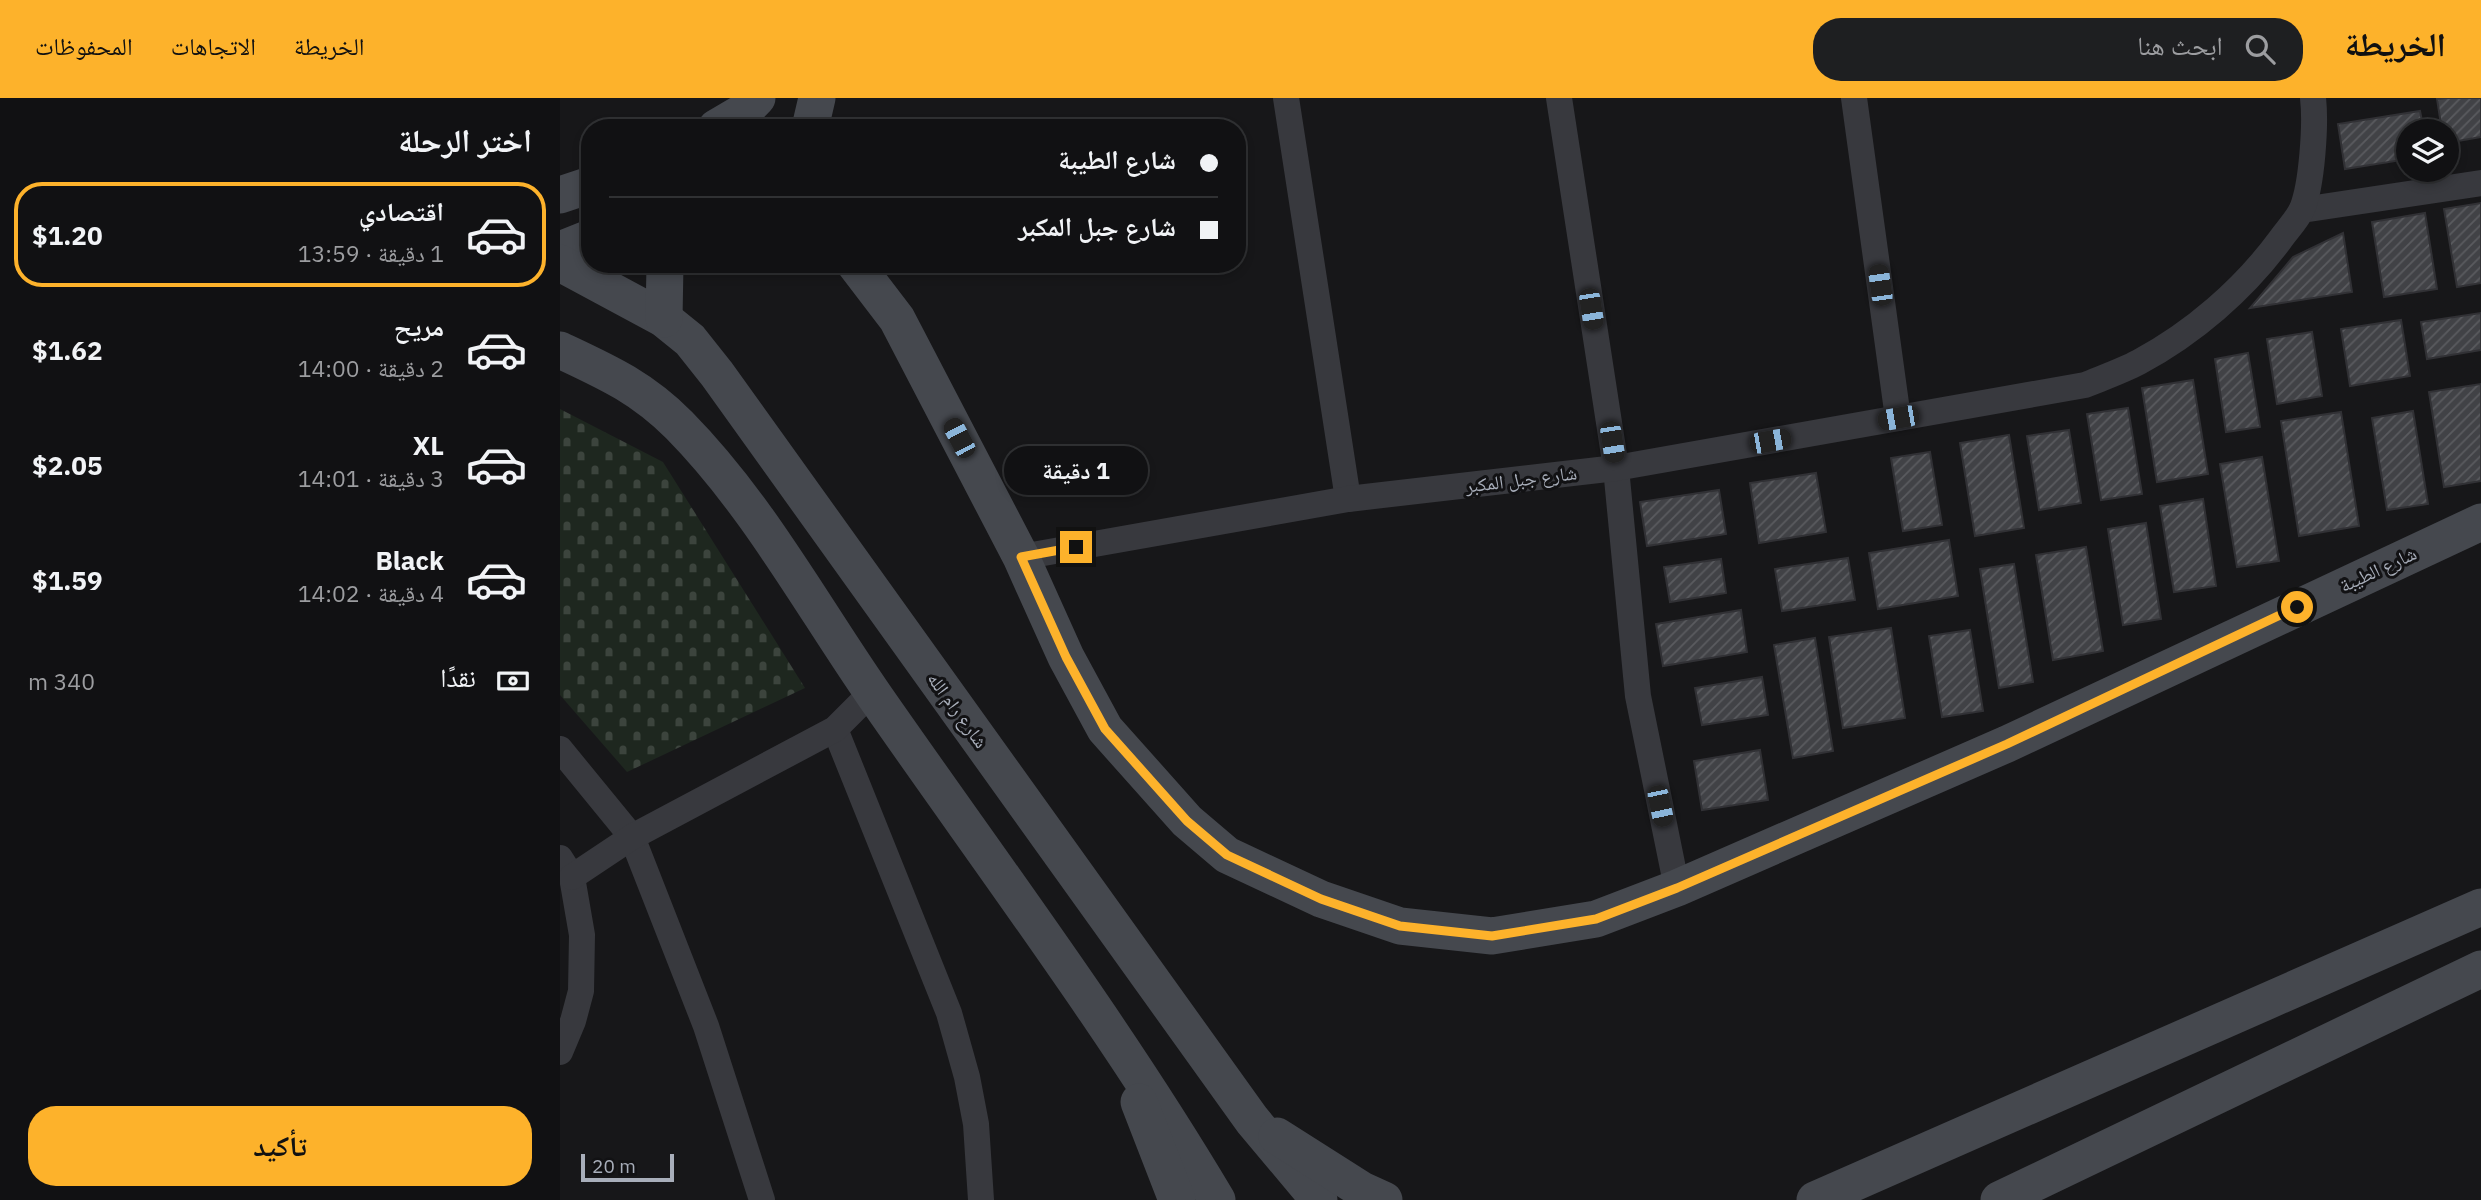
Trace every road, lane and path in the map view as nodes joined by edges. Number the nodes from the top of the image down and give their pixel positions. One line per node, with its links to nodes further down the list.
1 (757, 98): 7 (main road)
2 (817, 98): 8 (main road)
3 (1286, 98): 24 (street)
4 (1559, 98): 23 (street)
5 (1854, 98): 22 (street)
6 (2313, 98): 12 (street, شارع جبل المكبر)
7 (731, 119)
8 (812, 119)
9 (2481, 183): 12 (street)
10 (581, 188): 11 (main road)
11 (560, 195)
12 (2302, 210): 22 (street, شارع جبل المكبر)
13 (581, 242): 14 (main road)
14 (560, 250)
15 (560, 263): 19 (main road, شارع رام الله)
16 (665, 273): 19 (main road)
17 (862, 273): 20 (main road, شارع الطيبة)
18 (884, 273): 20 (main road, شارع الطيبة)
19 (664, 319): 37 (main road, شارع رام الله)
20 (897, 319): 26 (main road, شارع الطيبة)
21 (560, 350): 27 (main road)
22 (1898, 418): 23 (street, شارع جبل المكبر)
23 (1616, 468): 24 (street, شارع جبل المكبر); 32 (street)
24 (1348, 499): 26 (street, شارع جبل المكبر)
25 (2481, 522): 32 (main road, شارع الطيبة)
26 (1021, 557): 32 (main road, شارع الطيبة)
27 (872, 692): 28 (street); 35 (main road)
28 (835, 729): 30 (street); 39 (street)
29 (560, 750): 30 (street)
30 (632, 837): 31 (street); 38 (street)
31 (566, 868): 36 (street)
32 (1677, 888)
33 (2481, 907): 44 (main road)
34 (2481, 970): 45 (main road)
35 (1114, 1036): 40 (main road); 41 (main road)
36 (560, 1052)
37 (1252, 1120): 42 (main road, شارع رام الله); 43 (main road)
38 (761, 1200)
39 (981, 1200)
40 (1177, 1200)
41 (1217, 1200)
42 (1319, 1200)
43 (1384, 1200)
44 (1815, 1200)
45 (1999, 1200)

